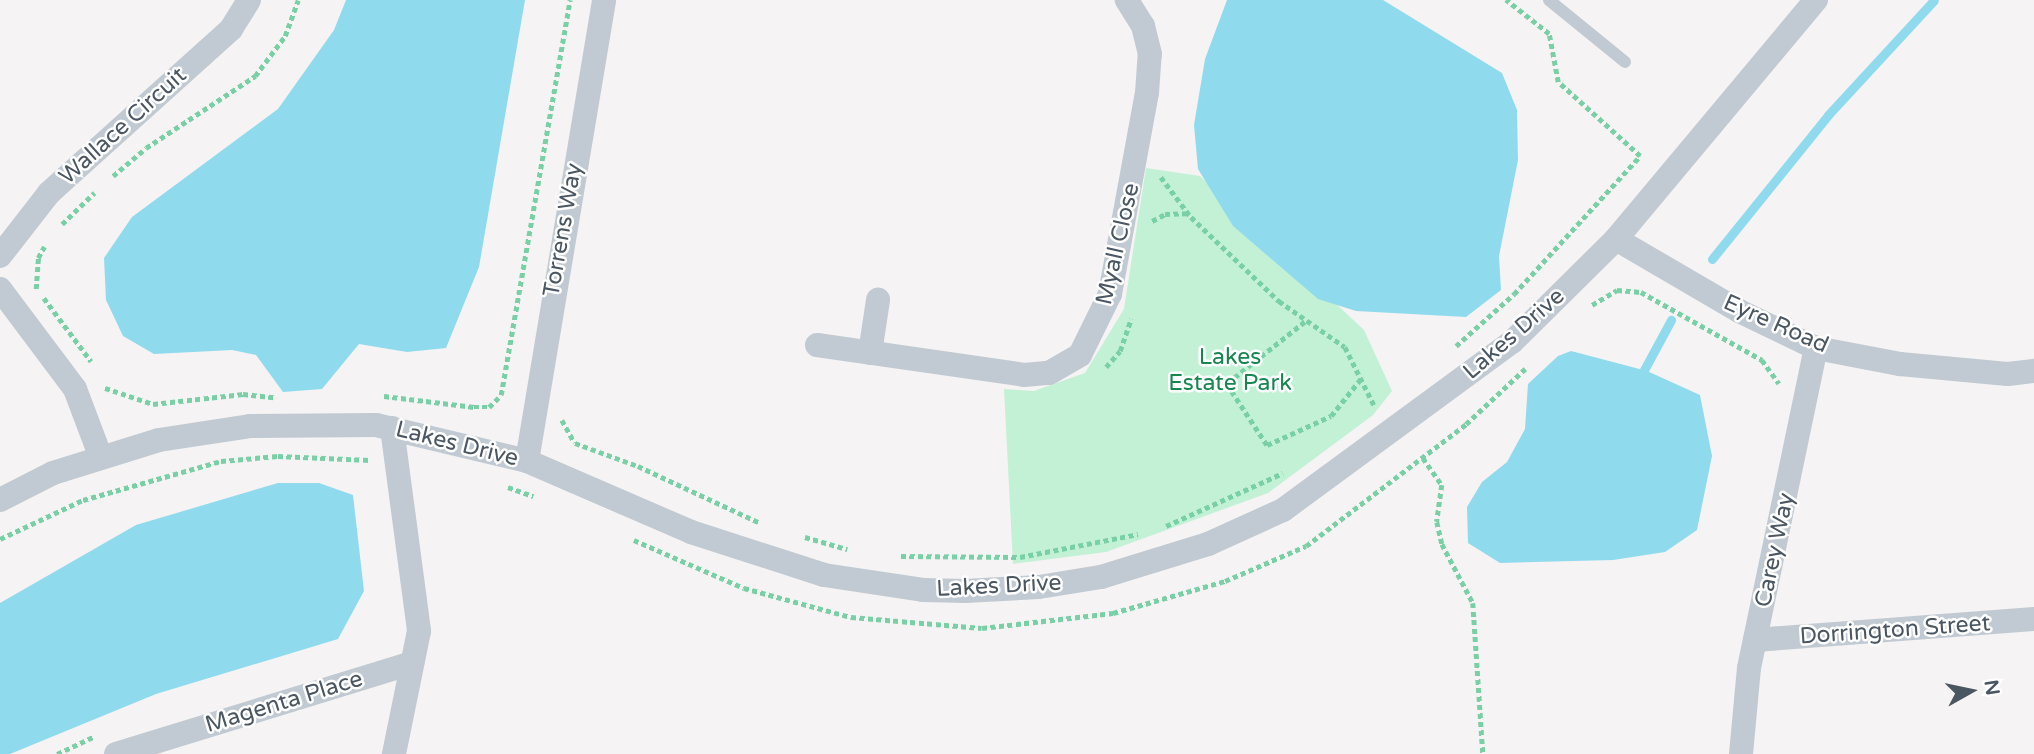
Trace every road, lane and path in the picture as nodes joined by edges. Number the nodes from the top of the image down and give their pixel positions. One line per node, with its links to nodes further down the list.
1 (249, 0): 17 (street, Wallace Circuit)
2 (298, 0): 10 (path)
3 (570, 0): 32 (path)
4 (604, 0): 33 (street, Torrens Way)
5 (1128, 0): 26 (street, Myall Close)
6 (1506, 0): 25 (path)
7 (1549, 0): 9 (lane)
8 (1816, 0): 15 (street, Lakes Drive)
9 (1625, 62)
10 (109, 180)
11 (100, 187): 14 (path)
12 (1188, 213): 13 (path)
13 (1151, 221)
14 (53, 233)
15 (1616, 239): 24 (street, Eyre Road); 43 (street, Lakes Drive)
16 (48, 241): 28 (path)
17 (0, 256)
18 (0, 289): 41 (street)
19 (877, 300): 26 (street)
20 (1279, 301): 22 (path)
21 (1584, 312): 35 (path)
22 (1305, 322): 30 (path); 30 (path)
23 (817, 345): 26 (street, Myall Close)
24 (1815, 348): 29 (street, Eyre Road); 58 (street, Carey Way)
25 (1452, 349)
26 (870, 353)
27 (1535, 360): 42 (path)
28 (94, 368)
29 (2034, 372)
30 (1363, 376): 38 (path)
31 (100, 378): 36 (path)
32 (504, 386): 33 (path); 34 (path)
33 (537, 393): 43 (street, Torrens Way); 49 (path)
34 (371, 395)
35 (1777, 395)
36 (277, 397)
37 (1386, 400): 38 (path)
38 (1375, 407): 39 (path)
39 (1367, 413)
40 (392, 428): 41 (street, Lakes Drive); 43 (street, Lakes Drive); 44 (street)
41 (100, 456): 48 (street, Lakes Drive)
42 (1423, 458): 52 (path); 64 (path)
43 (527, 461)
44 (397, 463): 54 (path); 59 (street)
45 (1290, 469): 50 (path)
46 (494, 483): 47 (path)
47 (542, 499)
48 (0, 500)
49 (763, 524)
50 (1156, 529)
51 (1144, 533): 56 (path)
52 (626, 536)
53 (799, 536): 55 (path)
54 (0, 538)
55 (858, 551)
56 (898, 556)
57 (2034, 619): 58 (street, Dorrington Street)
58 (1755, 640): 65 (street, Carey Way)
59 (412, 663): 62 (street, Magenta Place); 63 (street)
60 (100, 734): 61 (path)
61 (57, 754)
62 (116, 754)
63 (394, 754)
64 (1483, 754)
65 (1741, 754)

